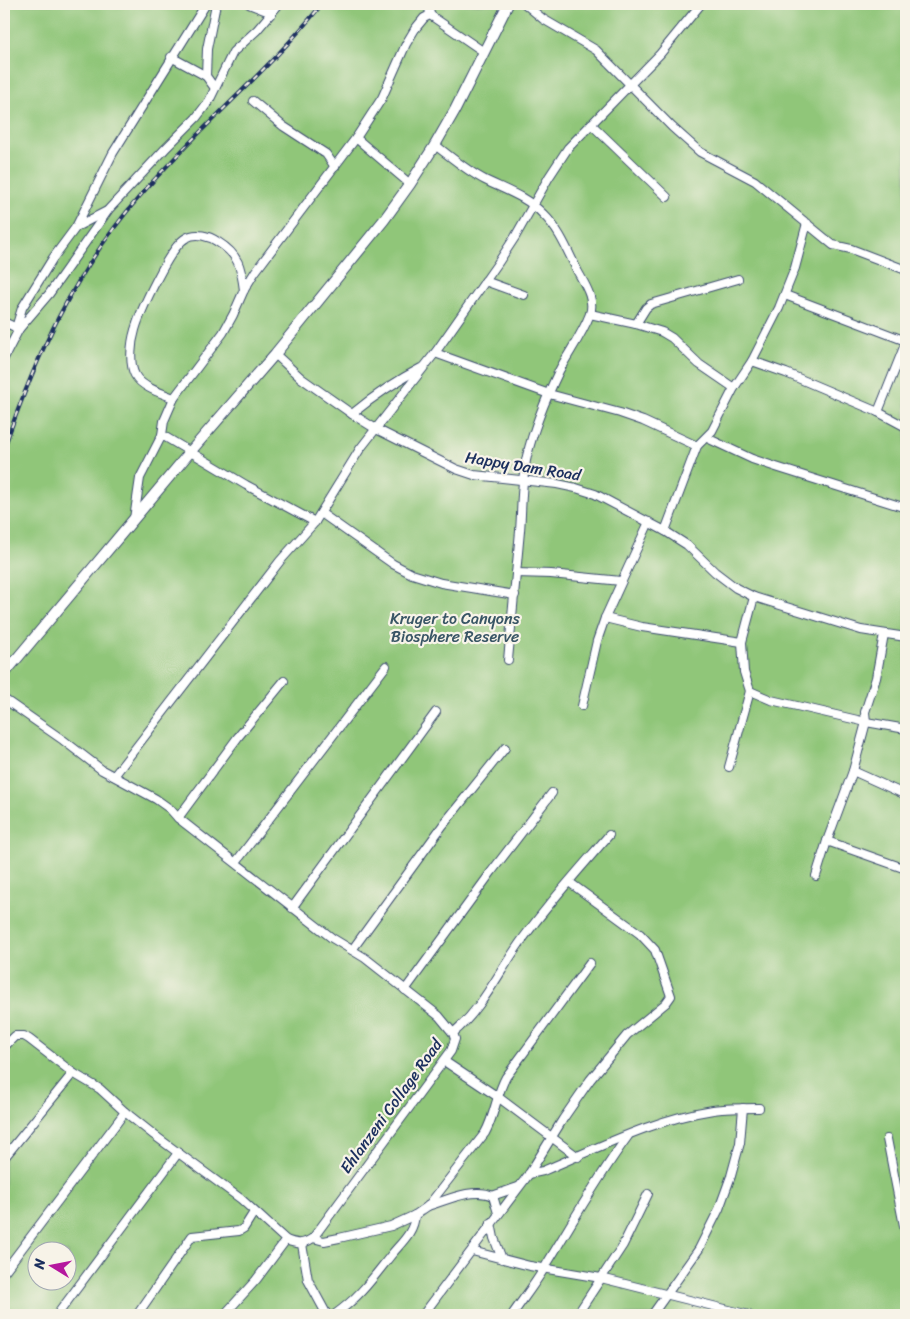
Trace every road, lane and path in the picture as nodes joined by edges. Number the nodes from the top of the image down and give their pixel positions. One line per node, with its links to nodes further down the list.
1 (206, 4): 12 (street)
2 (216, 4): 13 (street)
3 (249, 4): 9 (street)
4 (278, 4): 9 (street)
5 (427, 4): 10 (street)
6 (508, 4): 11 (street)
7 (525, 4): 14 (street)
8 (701, 4): 14 (street)
9 (272, 13): 15 (street)
10 (430, 15): 11 (street); 18 (street)
11 (484, 52): 19 (street)
12 (172, 57): 13 (street); 26 (street)
13 (206, 76): 15 (street)
14 (631, 84): 17 (street); 25 (street)
15 (214, 88): 24 (street)
16 (253, 101): 20 (street)
17 (591, 124): 22 (street); 23 (street)
18 (356, 138): 20 (street); 21 (street)
19 (436, 145): 21 (street); 23 (street)
20 (335, 167): 30 (street)
21 (410, 184): 39 (street)
22 (667, 197)
23 (534, 205): 29 (street); 33 (street)
24 (109, 209): 26 (street); 36 (street)
25 (807, 223): 27 (street); 32 (street)
26 (76, 227): 36 (street)
27 (906, 270)
28 (738, 279): 35 (street)
29 (485, 281): 31 (street); 38 (street)
30 (244, 290): 45 (street); 45 (street)
31 (524, 295)
32 (785, 295): 37 (street); 41 (street)
33 (590, 314): 35 (street); 44 (street)
34 (4, 322): 36 (street)
35 (636, 324): 43 (street)
36 (18, 328): 40 (street)
37 (906, 341): 46 (street)
38 (434, 353): 42 (street); 44 (street)
39 (275, 354): 47 (street, Happy Dam Road); 53 (street)
40 (4, 358)
41 (752, 362): 43 (street); 46 (street)
42 (424, 366): 47 (street); 49 (street)
43 (734, 388): 51 (street)
44 (549, 394): 52 (street); 54 (street)
45 (174, 398): 50 (street)
46 (878, 412): 48 (street)
47 (352, 414): 49 (street, Happy Dam Road)
48 (906, 427)
49 (376, 429): 54 (street, Happy Dam Road); 56 (street)
50 (162, 435): 53 (street); 57 (street)
51 (707, 438): 52 (street); 55 (street)
52 (697, 446): 60 (street)
53 (190, 452): 57 (street); 58 (street)
54 (523, 480): 59 (street, Happy Dam Road); 61 (street)
55 (906, 508)
56 (321, 513): 58 (street); 63 (street)
57 (134, 520): 71 (street)
58 (315, 522): 82 (street)
59 (649, 522): 60 (street, Happy Dam Road); 62 (street)
60 (665, 531): 64 (street, Happy Dam Road)
61 (516, 573): 62 (street); 63 (street)
62 (621, 581): 65 (street)
63 (515, 595): 69 (street)
64 (754, 597): 66 (street, Happy Dam Road); 68 (street)
65 (604, 618): 68 (street); 75 (street)
66 (884, 634): 67 (street, Happy Dam Road); 77 (street)
67 (906, 637)
68 (742, 642): 73 (street)
69 (508, 660)
70 (386, 666): 88 (street)
71 (4, 674)
72 (284, 681): 85 (street)
73 (750, 691): 77 (street); 80 (street)
74 (4, 699): 82 (street, Ehlanzeni Collage Road)
75 (582, 706)
76 (436, 712): 92 (street)
77 (866, 722): 78 (street); 81 (street)
78 (906, 729)
79 (505, 748): 93 (street)
80 (729, 767)
81 (853, 771): 84 (street); 87 (street)
82 (114, 776): 85 (street, Ehlanzeni Collage Road)
83 (552, 794): 95 (street)
84 (906, 795)
85 (178, 818): 88 (street, Ehlanzeni Collage Road)
86 (609, 835): 91 (street)
87 (827, 841): 89 (street); 90 (street)
88 (236, 862): 92 (street, Ehlanzeni Collage Road)
89 (906, 869)
90 (816, 876)
91 (569, 882): 96 (street); 105 (street)
92 (292, 908): 93 (street, Ehlanzeni Collage Road)
93 (352, 950): 95 (street, Ehlanzeni Collage Road)
94 (590, 963): 100 (street)
95 (405, 990): 96 (street, Ehlanzeni Collage Road)
96 (453, 1033): 98 (street, Ehlanzeni Collage Road)
97 (4, 1047): 99 (street)
98 (444, 1061): 100 (street); 120 (street, Ehlanzeni Collage Road)
99 (73, 1073): 103 (street); 109 (street)
100 (498, 1097): 105 (street); 114 (street)
101 (743, 1108): 102 (street); 104 (street); 128 (street)
102 (759, 1108)
103 (125, 1112): 107 (street); 126 (street)
104 (629, 1134): 108 (street); 125 (street)
105 (552, 1138): 108 (street); 110 (street)
106 (887, 1138): 119 (street)
107 (178, 1153): 115 (street); 129 (street)
108 (578, 1157): 110 (street)
109 (4, 1158)
110 (530, 1174): 111 (street)
111 (520, 1186): 113 (street); 116 (street)
112 (648, 1194): 127 (street)
113 (492, 1196): 114 (street); 116 (street)
114 (428, 1206): 117 (street)
115 (254, 1212): 121 (street); 130 (street)
116 (498, 1213): 118 (street)
117 (415, 1215): 120 (street); 133 (street)
118 (491, 1223): 123 (street); 124 (street)
119 (906, 1236)
120 (313, 1238): 122 (street, Ehlanzeni Collage Road)
121 (286, 1240): 122 (street); 131 (street)
122 (302, 1244): 132 (street)
123 (472, 1251): 124 (street); 134 (street)
124 (502, 1259): 125 (street)
125 (544, 1268): 127 (street); 135 (street)
126 (4, 1272)
127 (601, 1278): 128 (street); 136 (street)
128 (666, 1294): 137 (street); 138 (street)
129 (57, 1315)
130 (137, 1315)
131 (224, 1315)
132 (327, 1315)
133 (334, 1315)
134 (423, 1315)
135 (512, 1315)
136 (576, 1315)
137 (652, 1315)
138 (749, 1315)

